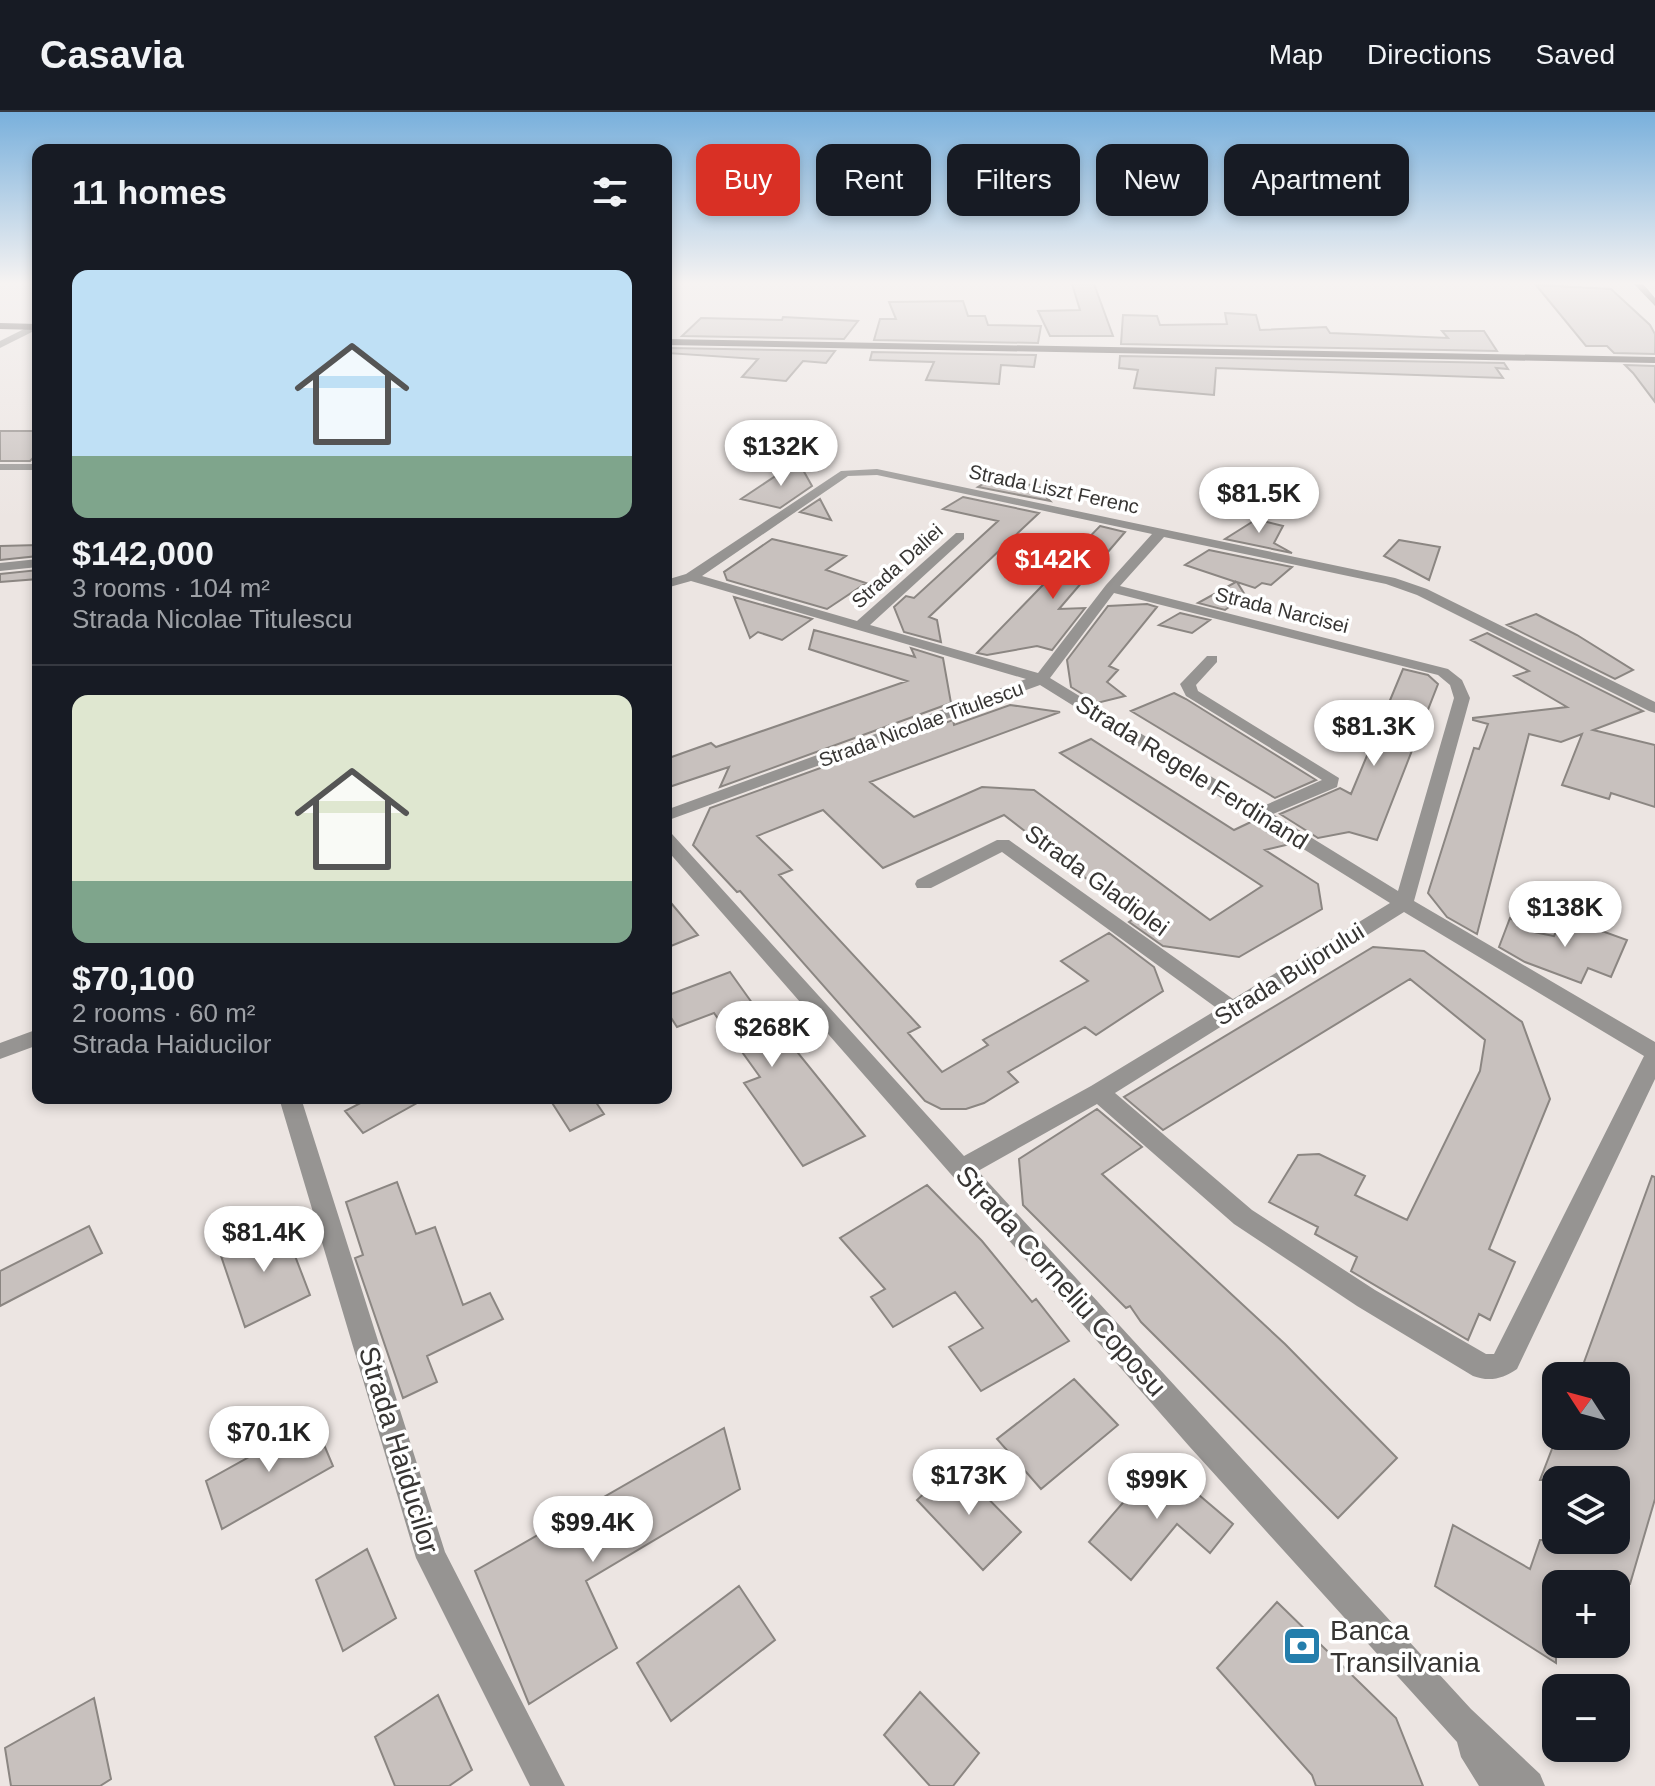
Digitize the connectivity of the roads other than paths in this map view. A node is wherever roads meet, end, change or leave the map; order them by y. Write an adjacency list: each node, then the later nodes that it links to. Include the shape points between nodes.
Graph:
1 (0, 467): 2 (street)
2 (32, 467)
3 (1161, 532): 7 (street, Strada Liszt Ferenc, via 877,472 845,473); 9 (street, Strada Nicolae Titulescu); 13 (street, Strada Liszt Ferenc, via 1411,589)
4 (960, 536): 10 (street, Strada Daliei)
5 (32, 564): 6 (street)
6 (0, 567)
7 (691, 577): 8 (street); 10 (street, Strada Regele Ferdinand)
8 (672, 582)
9 (1111, 588): 12 (street, Strada Nicolae Titulescu); 18 (street, Strada Narcisei, via 1443,672 1457,683 1462,698)
10 (860, 626): 12 (street, Strada Regele Ferdinand)
11 (1212, 659): 15 (street, via 1188,684 1191,693 1331,778 1331,783)
12 (1041, 679): 14 (street, Strada Nicolae Titulescu); 15 (street, Strada Regele Ferdinand)
13 (1655, 708)
14 (672, 814)
15 (1259, 814): 18 (street, Strada Regele Ferdinand)
16 (672, 845): 25 (street, Strada Corneliu Coposu)
17 (924, 884): 19 (street, Strada Gladiolei, via 1003,844)
18 (1404, 903): 19 (street, Strada Bujorului); 22 (street, Strada Regele Ferdinand)
19 (1233, 1009): 23 (street, Strada Bujorului)
20 (32, 1039): 21 (street)
21 (0, 1051)
22 (1655, 1054): 23 (street, Strada Regele Ferdinand, via 1507,1360 1499,1366 1483,1367 1243,1217)
23 (1099, 1092): 25 (street, Strada Bujorului)
24 (292, 1104): 27 (street, Strada Haiducilor, via 431,1558)
25 (962, 1169): 26 (street, Strada Corneliu Coposu)
26 (1459, 1721): 28 (street, Strada Corneliu Coposu); 29 (street, Strada Corneliu Coposu)
27 (548, 1786)
28 (1499, 1786)
29 (1528, 1786)

